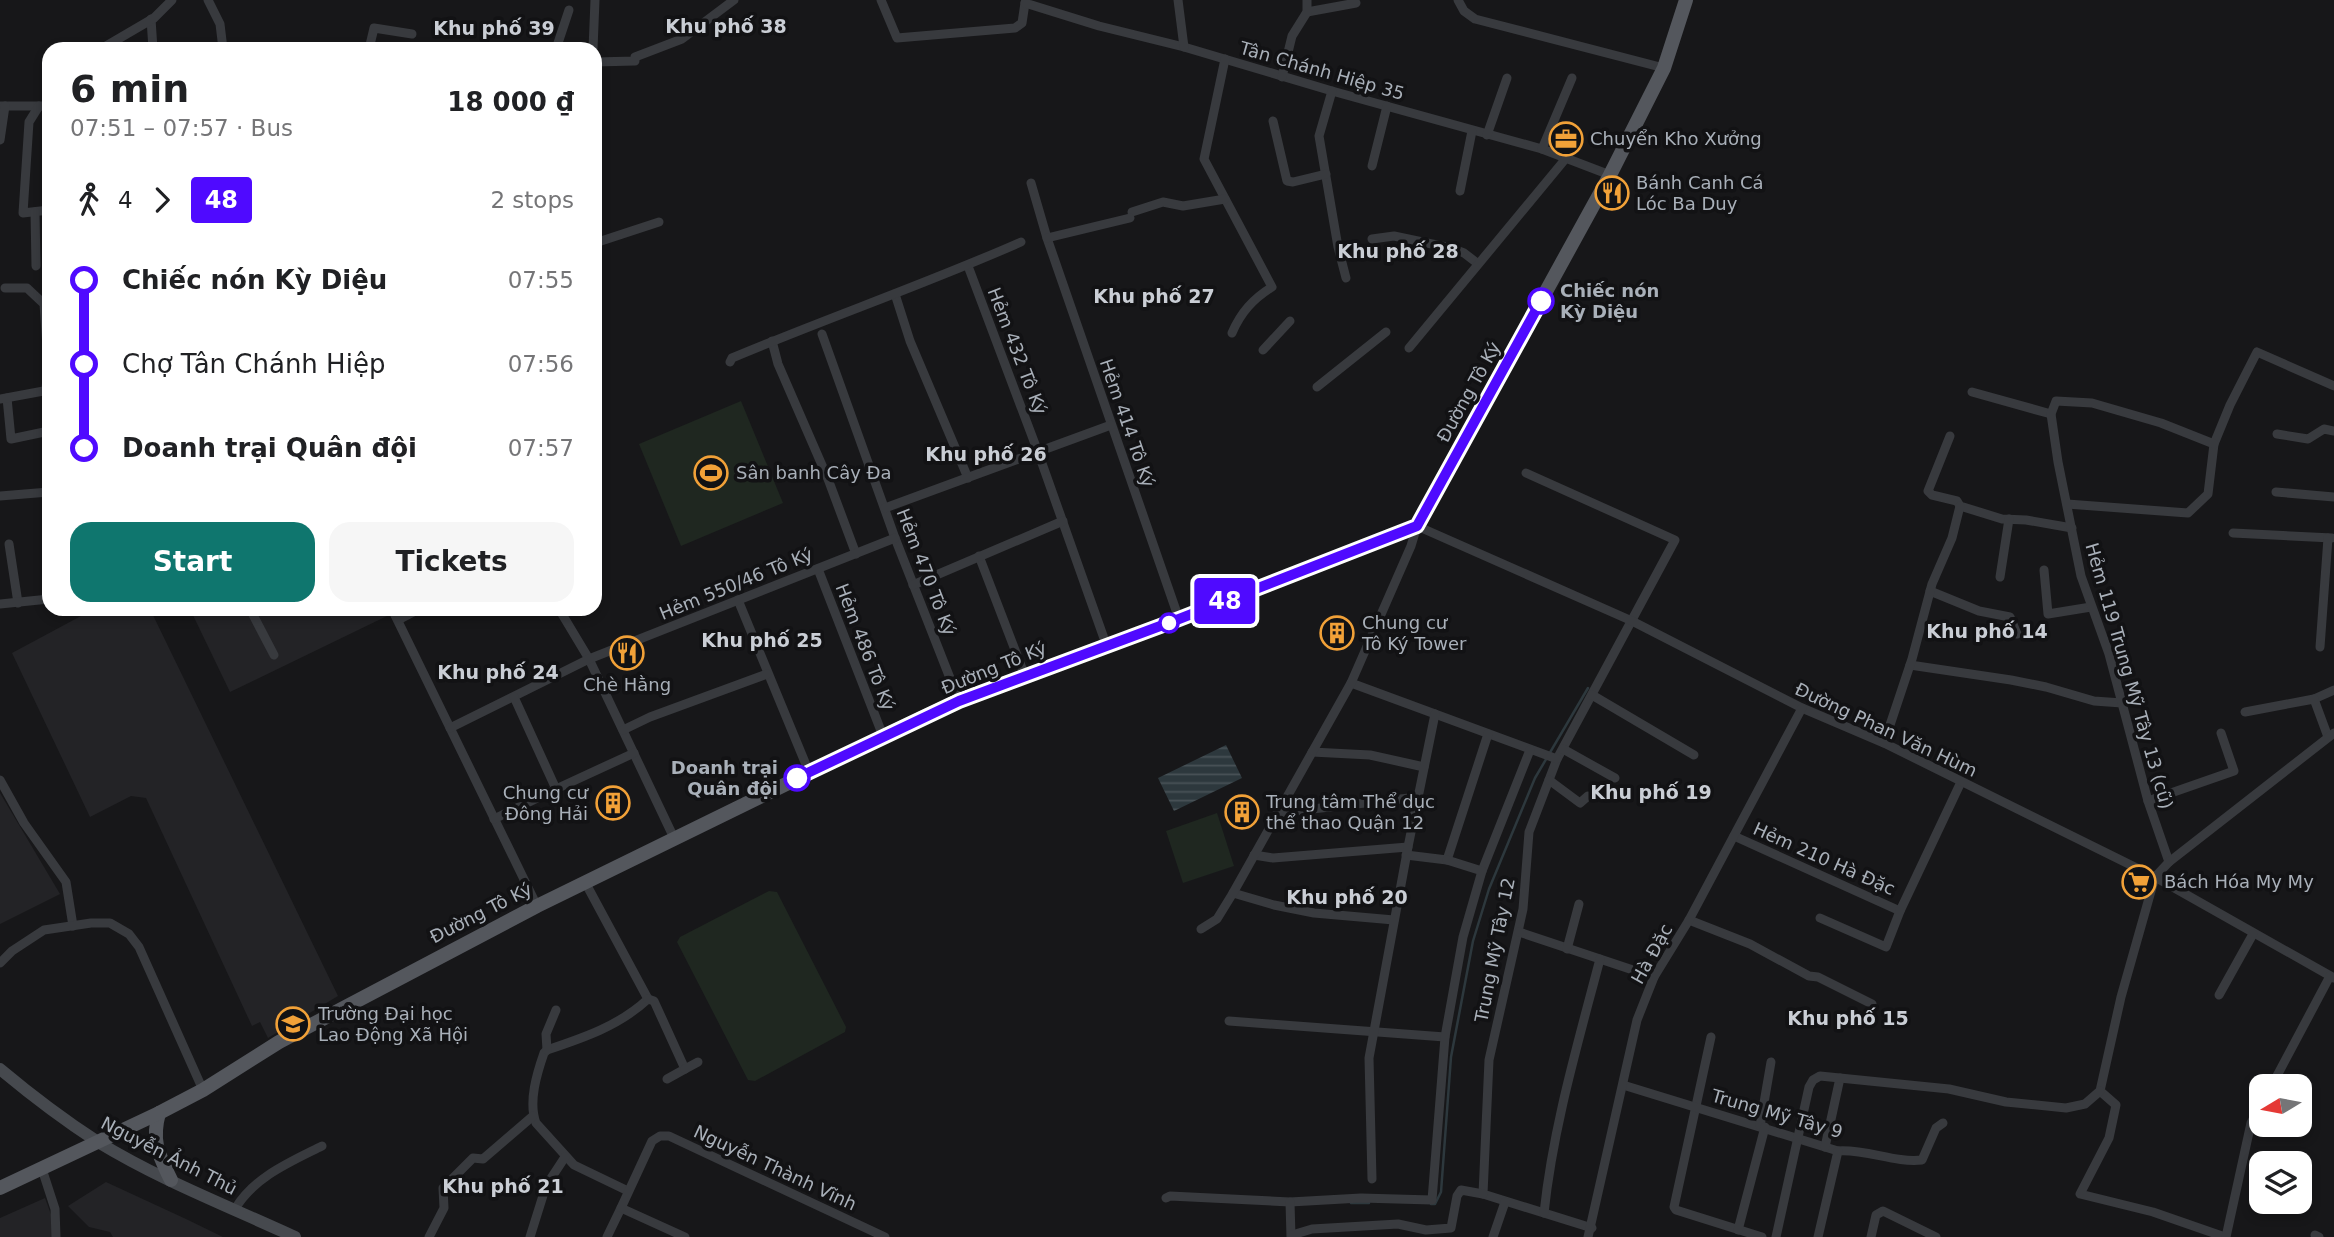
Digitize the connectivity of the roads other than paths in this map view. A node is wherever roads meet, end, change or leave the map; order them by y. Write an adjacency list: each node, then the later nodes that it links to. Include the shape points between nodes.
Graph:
1 (172, 0): 14 (street)
2 (208, 0): 18 (street, via 220,24)
3 (596, 0): 21 (street)
4 (734, 0): 24 (street, via 682,39 635,57 635,61)
5 (881, 0): 10 (street, via 897,38 1015,28 1022,23)
6 (1178, 0): 22 (street)
7 (1307, 0): 13 (street)
8 (1458, 0): 25 (street, via 1475,19)
9 (1685, 0): 25 (main road, Đường Tô Ký)
10 (1026, 1): 22 (street, Tân Chánh Hiệp 35, via 1099,26)
11 (1356, 3): 13 (street)
12 (569, 10): 20 (street)
13 (1307, 12): 26 (street, via 1292,36)
14 (151, 19): 16 (street); 17 (street)
15 (412, 34): 19 (street, via 374,28)
16 (113, 42)
17 (153, 42)
18 (222, 42)
19 (371, 42)
20 (558, 42)
21 (593, 42)
22 (1184, 47): 23 (street, Tân Chánh Hiệp 35)
23 (1225, 59): 26 (street, Tân Chánh Hiệp 35); 45 (street, via 1203,155)
24 (602, 62)
25 (1664, 68): 42 (main road, Đường Tô Ký)
26 (1282, 76): 29 (street, Tân Chánh Hiệp 35)
27 (1507, 78): 36 (street)
28 (1572, 78): 38 (street)
29 (1332, 91): 32 (street, Tân Chánh Hiệp 35); 41 (street, via 1320,135)
30 (2, 106): 31 (street); 37 (street)
31 (42, 106)
32 (1387, 106): 35 (street, Tân Chánh Hiệp 35); 40 (street)
33 (42, 108): 47 (street, via 29,122 23,213)
34 (1273, 121): 41 (street, via 1287,181)
35 (1472, 131): 36 (street, Tân Chánh Hiệp 35); 44 (street)
36 (1487, 135): 38 (street, Tân Chánh Hiệp 35)
37 (0, 140)
38 (1542, 149): 39 (street, Tân Chánh Hiệp 35)
39 (1567, 157): 42 (street, Tân Chánh Hiệp 35); 53 (street)
40 (1372, 166)
41 (1326, 174): 56 (street)
42 (1610, 175): 92 (main road, Đường Tô Ký)
43 (1031, 183): 49 (street, Hẻm 414 Tô Ký)
44 (1460, 191)
45 (1225, 199): 49 (street, via 1183,206 1163,202); 62 (street, via 1272,287 1250,303)
46 (42, 211): 47 (street)
47 (35, 212): 54 (street)
48 (659, 222): 51 (street)
49 (1047, 238): 74 (street, Hẻm 414 Tô Ký)
50 (1371, 239): 53 (street, via 1394,236 1451,248)
51 (602, 241)
52 (1021, 242): 55 (street)
53 (1477, 263): 65 (street)
54 (36, 266)
55 (968, 266): 58 (street); 80 (street, Hẻm 432 Tô Ký)
56 (1346, 278)
57 (5, 288): 59 (street, via 27,288)
58 (895, 294): 64 (street); 82 (street)
59 (42, 302)
60 (1290, 321): 66 (street)
61 (1386, 332): 69 (street)
62 (1232, 333)
63 (822, 334): 89 (street, Hẻm 470 Tô Ký)
64 (772, 341): 67 (street); 98 (street)
65 (1409, 348)
66 (1263, 350)
67 (730, 362)
68 (2334, 386): 79 (street, via 2258,352)
69 (1317, 387)
70 (42, 391): 72 (street)
71 (1972, 392): 73 (street)
72 (3, 398): 76 (street, via 12,439)
73 (2051, 414): 79 (street, via 2056,401 2092,403); 87 (street, Hẻm 119 Trung Mỹ Tây 13 (cũ))
74 (1111, 425): 80 (street); 114 (street, Hẻm 414 Tô Ký)
75 (2334, 430): 77 (street, via 2324,429 2308,439)
76 (42, 433)
77 (2277, 434)
78 (1950, 436): 88 (street, via 1928,491)
79 (2214, 443): 87 (street, via 2208,494 2188,513)
80 (1038, 452): 82 (street); 91 (street, Hẻm 432 Tô Ký)
81 (1526, 473): 116 (street, Trung Mỹ Tây 12, via 1675,540)
82 (968, 478): 89 (street)
83 (2276, 492): 86 (street)
84 (42, 493): 85 (street)
85 (0, 496)
86 (2334, 497)
87 (2067, 504): 93 (street, Hẻm 119 Trung Mỹ Tây 13 (cũ))
88 (1960, 506): 90 (street); 104 (street)
89 (885, 508): 95 (street, Hẻm 470 Tô Ký)
90 (2009, 519): 93 (street); 102 (street)
91 (1063, 521): 99 (street); 118 (street, Hẻm 432 Tô Ký)
92 (1417, 526): 114 (main road, Đường Tô Ký); 116 (street, Đường Phan Văn Hùm); 125 (street)
93 (2072, 528): 109 (street, Hẻm 119 Trung Mỹ Tây 13 (cũ))
94 (2233, 533): 96 (street)
95 (895, 538): 98 (street, Hẻm 550/46 Tô Ký); 103 (street, Hẻm 470 Tô Ký)
96 (2331, 538): 119 (street)
97 (9, 544): 107 (street)
98 (856, 554): 100 (street, Hẻm 550/46 Tô Ký)
99 (979, 556): 103 (street); 124 (street)
100 (818, 569): 106 (street, Hẻm 550/46 Tô Ký); 140 (street, Hẻm 486 Tô Ký)
101 (2044, 570): 109 (street, via 2048,614)
102 (2000, 577)
103 (913, 585): 130 (street, Hẻm 470 Tô Ký)
104 (1930, 591): 117 (street, via 1979,611 2010,617); 122 (street)
105 (42, 600): 107 (street)
106 (738, 600): 121 (street, Hẻm 550/46 Tô Ký); 123 (street)
107 (18, 603): 108 (street)
108 (0, 604)
109 (2091, 607): 131 (street, Hẻm 119 Trung Mỹ Tây 13 (cũ))
110 (254, 616): 120 (street)
111 (396, 616): 115 (street)
112 (406, 616): 115 (street)
113 (563, 616): 121 (street)
114 (1179, 619): 118 (main road, Đường Tô Ký)
115 (398, 620): 135 (street)
116 (1632, 621): 127 (street, Trung Mỹ Tây 12); 132 (street, Đường Phan Văn Hùm)
117 (2017, 634)
118 (1106, 644): 124 (main road, Đường Tô Ký)
119 (2320, 647)
120 (274, 655)
121 (589, 659): 128 (street, Hẻm 550/46 Tô Ký); 136 (street)
122 (1910, 665): 131 (street); 141 (street)
123 (767, 674): 136 (street); 149 (street)
124 (1025, 676): 130 (main road, Đường Tô Ký)
125 (1351, 683): 134 (street); 144 (street)
126 (2334, 690): 129 (street)
127 (1592, 695): 142 (street, Trung Mỹ Tây 12); 146 (street)
128 (514, 697): 135 (street, Hẻm 550/46 Tô Ký); 154 (street)
129 (2314, 699): 133 (street); 139 (street)
130 (959, 701): 140 (main road, Đường Tô Ký)
131 (2122, 703): 157 (street, Hẻm 119 Trung Mỹ Tây 13 (cũ))
132 (1802, 708): 141 (street, Đường Phan Văn Hùm); 160 (street, Hà Đặc)
133 (2245, 712)
134 (1435, 715): 138 (street); 148 (street)
135 (450, 728): 159 (street)
136 (623, 730): 145 (street)
137 (2221, 733): 157 (street, via 2234,771)
138 (1488, 734): 143 (street); 164 (street)
139 (2331, 735): 165 (street)
140 (883, 736): 149 (main road, Đường Tô Ký)
141 (1884, 743): 153 (street, Đường Phan Văn Hùm)
142 (1563, 748): 147 (street, Trung Mỹ Tây 12); 150 (street)
143 (1530, 750): 147 (street); 166 (street)
144 (1312, 752): 148 (street, via 1370,755); 158 (street)
145 (634, 753): 154 (street); 161 (street)
146 (1694, 755)
147 (1555, 759): 152 (street, Trung Mỹ Tây 12)
148 (1424, 767): 156 (street)
149 (809, 772): 161 (main road, Đường Tô Ký)
150 (1615, 778)
151 (0, 780): 176 (street, via 66,882)
152 (1549, 780): 155 (street, via 1580,803); 178 (street, Trung Mỹ Tây 12, via 1529,832)
153 (1961, 782): 167 (street, Đường Phan Văn Hùm); 172 (street)
154 (556, 789): 159 (street)
155 (1588, 796)
156 (1418, 797): 158 (street); 162 (street)
157 (2148, 801): 165 (street, Hẻm 119 Trung Mỹ Tây 13 (cũ))
158 (1277, 813): 163 (street)
159 (494, 819): 171 (street)
160 (1734, 836): 172 (street, Hẻm 210 Hà Đặc); 175 (street, Hà Đặc)
161 (674, 838): 168 (main road, Đường Tô Ký)
162 (1407, 851): 163 (street); 164 (street); 174 (street)
163 (1254, 855): 169 (street)
164 (1447, 860): 166 (street)
165 (2169, 862): 167 (street)
166 (1482, 871): 191 (street, via 1463,937)
167 (2155, 877): 179 (street, Đường Phan Văn Hùm); 203 (street)
168 (585, 882): 171 (main road, Đường Tô Ký); 186 (street)
169 (1233, 893): 174 (street, via 1314,913); 177 (street, via 1217,919)
170 (1579, 904): 180 (street)
171 (537, 906): 202 (main road, Đường Tô Ký, via 279,1042)
172 (1900, 911): 173 (street, via 1886,947)
173 (1820, 918)
174 (1394, 920): 190 (street)
175 (1689, 920): 183 (street, Hà Đặc); 187 (street, via 1750,944)
176 (73, 926): 182 (street, via 44,930); 202 (street, via 110,923 129,934)
177 (1201, 929)
178 (1518, 932): 180 (street); 221 (street, Trung Mỹ Tây 12, via 1489,1060)
179 (2253, 934): 184 (street, Đường Phan Văn Hùm); 185 (street)
180 (1567, 948): 181 (street)
181 (1600, 959): 183 (street); 227 (street, via 1567,1081)
182 (0, 963)
183 (1654, 977): 201 (street, Hà Đặc, via 1637,1020)
184 (2332, 977): 198 (street)
185 (2219, 995)
186 (648, 999): 193 (street, via 634,1012 584,1039); 197 (street, via 654,1001)
187 (1872, 1004)
188 (556, 1010): 193 (street, via 546,1034)
189 (1229, 1021): 190 (street)
190 (1373, 1031): 191 (street); 217 (street, via 1369,1058)
191 (1445, 1037): 223 (street, via 1432,1200)
192 (1711, 1037): 204 (street)
193 (547, 1050): 206 (street, via 536,1082)
194 (698, 1062): 197 (street)
195 (1771, 1062): 208 (street)
196 (0, 1069): 211 (main road, Nguyễn Ảnh Thủ)
197 (685, 1069): 199 (street)
198 (2278, 1074)
199 (667, 1079)
200 (1840, 1079): 203 (street, via 1949,1089 2006,1102 2066,1108 2085,1104); 210 (street, via 1820,1076 1813,1080); 213 (street)
201 (1623, 1085): 204 (street, Trung Mỹ Tây 9); 229 (street, Hà Đặc)
202 (203, 1090): 205 (main road, Đường Tô Ký)
203 (2100, 1091): 245 (street, via 2116,1105 2109,1138 2080,1194)
204 (1696, 1107): 208 (street, Trung Mỹ Tây 9); 228 (street, via 1674,1207)
205 (159, 1113): 211 (main road, Đường Tô Ký); 218 (main road, via 154,1135)
206 (533, 1116): 215 (street); 234 (street, via 483,1159 467,1162 443,1188 444,1208)
207 (1943, 1124): 214 (street, Trung Mỹ Tây 9, via 1936,1128 1922,1160)
208 (1762, 1126): 210 (street, Trung Mỹ Tây 9); 228 (street)
209 (2249, 1128): 245 (street)
210 (1798, 1138): 213 (street, Trung Mỹ Tây 9); 241 (street)
211 (99, 1143): 216 (main road, Đường Tô Ký); 218 (main road, Nguyễn Ảnh Thủ)
212 (322, 1146): 226 (street, via 263,1178)
213 (1825, 1147): 214 (street, Trung Mỹ Tây 9)
214 (1838, 1151): 242 (street)
215 (565, 1157): 220 (street); 235 (street, via 546,1186)
216 (42, 1169): 219 (main road, Đường Tô Ký); 232 (street, via 55,1209)
217 (1372, 1179)
218 (171, 1180): 226 (main road, Nguyễn Ảnh Thủ)
219 (0, 1188)
220 (628, 1191): 225 (street); 238 (street, Nguyễn Thành Vĩnh, via 652,1142 669,1136)
221 (1483, 1194): 224 (street); 230 (street, via 1461,1190 1451,1227)
222 (1166, 1198): 223 (street)
223 (1290, 1202): 231 (street)
224 (1505, 1202): 227 (street); 239 (street)
225 (621, 1208): 236 (street); 237 (street)
226 (235, 1209): 233 (main road, Nguyễn Ảnh Thủ)
227 (1544, 1213): 229 (street)
228 (1738, 1230): 240 (street)
229 (1590, 1232)
230 (1425, 1233): 231 (street, via 1398,1224 1312,1229)
231 (1292, 1236)
232 (55, 1237)
233 (295, 1237)
234 (429, 1237)
235 (530, 1237)
236 (607, 1237)
237 (685, 1237)
238 (885, 1237)
239 (1493, 1237)
240 (1762, 1237)
241 (1776, 1237)
242 (1818, 1237)
243 (1871, 1237): 244 (street, via 1876,1214 1883,1211)
244 (1936, 1237)
245 (2225, 1237)

